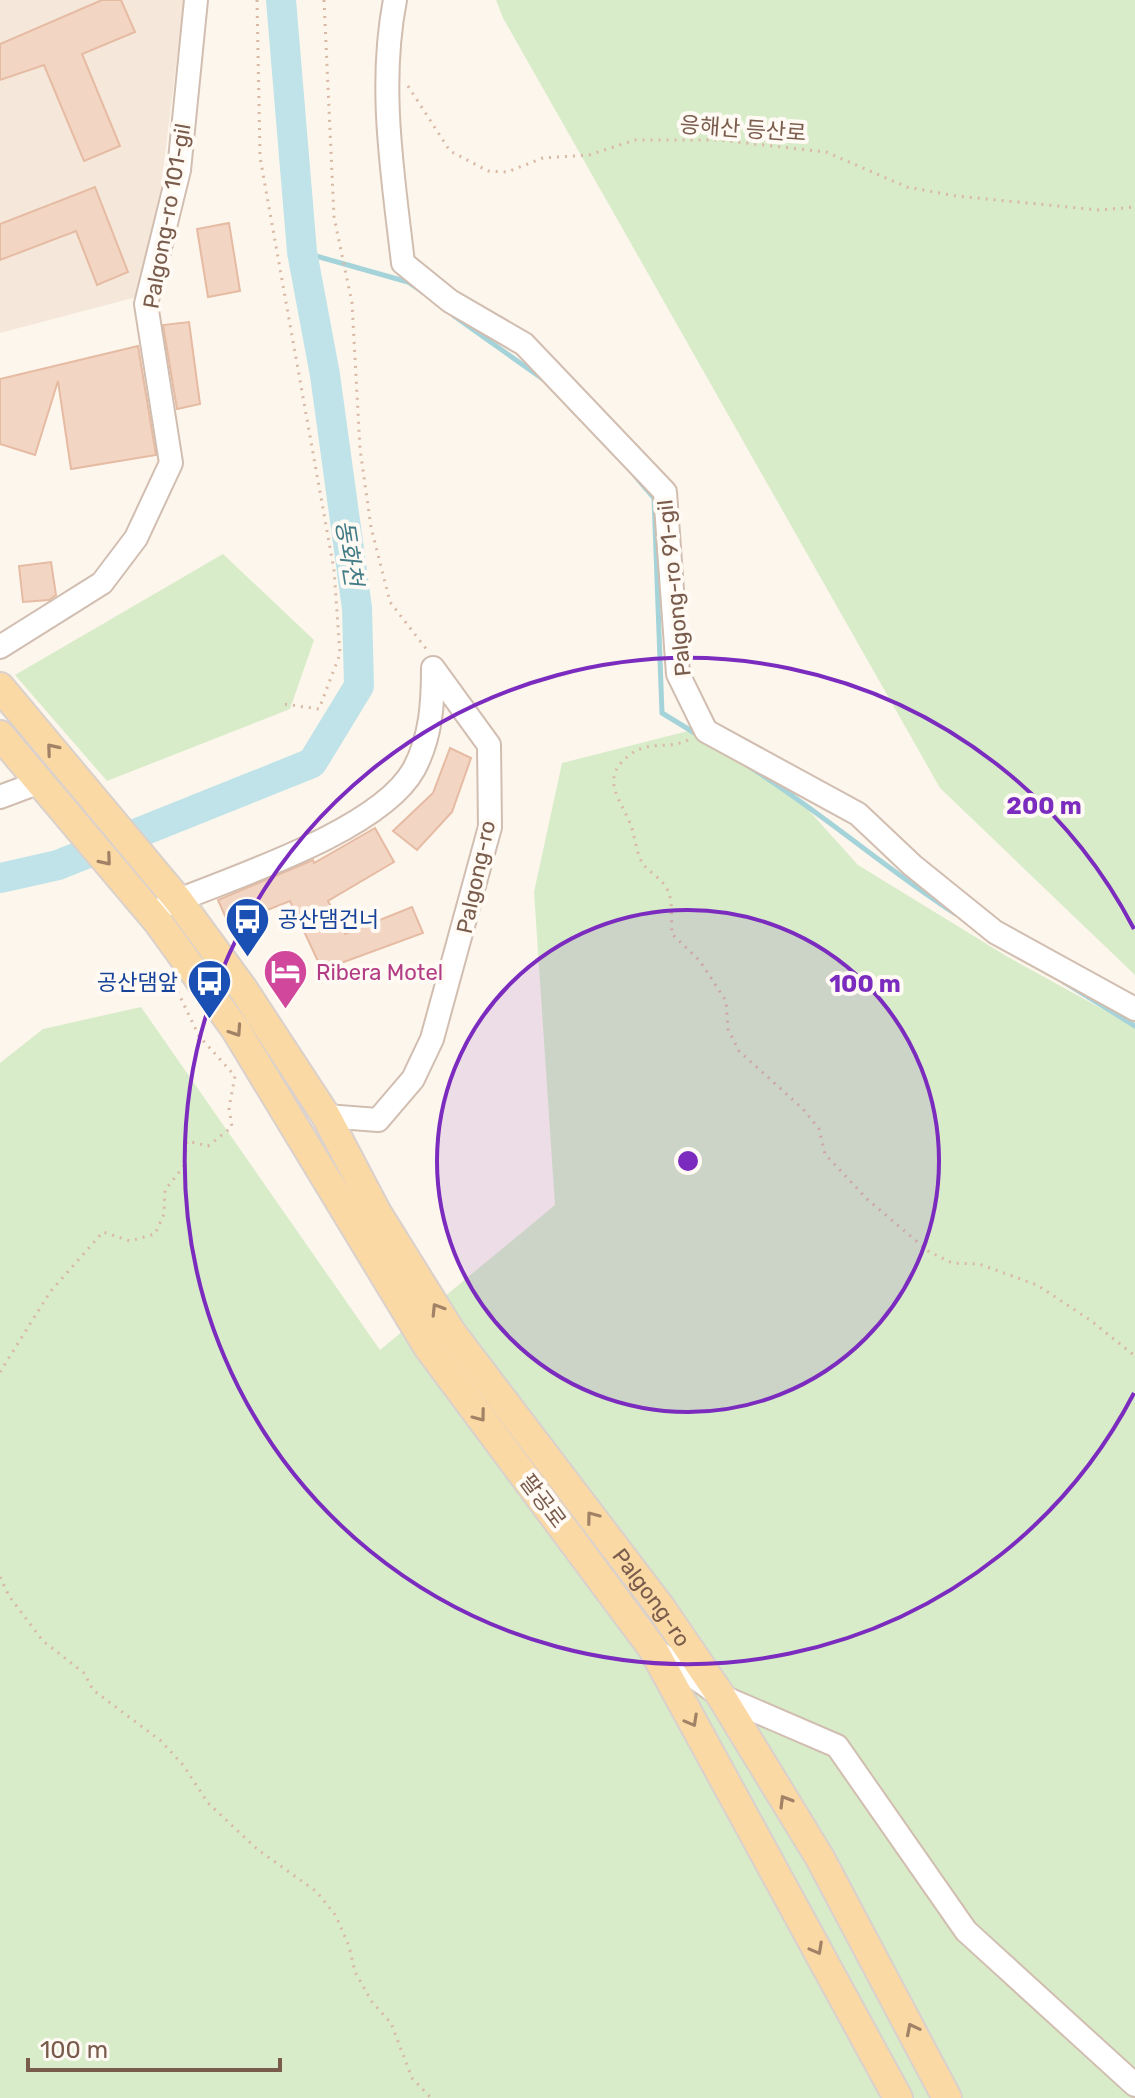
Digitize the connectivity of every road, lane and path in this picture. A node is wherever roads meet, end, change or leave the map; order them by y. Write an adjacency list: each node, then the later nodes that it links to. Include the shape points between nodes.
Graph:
1 (196, 0): 7 (street, Palgong-ro 101-gil, via 179,170 146,304 171,463 136,538 102,583)
2 (257, 0): 10 (path, via 260,157 334,570 340,654 319,709)
3 (324, 0): 8 (path, via 334,217 352,303 360,449 371,527 390,602 424,642)
4 (395, 0): 5 (street, Palgong-ro 91-gil)
5 (388, 74): 6 (path, 응해산 등산로, via 409,86 450,151 488,171 507,172 543,158 589,155 635,140 719,140 826,152 919,191 1099,210); 18 (street, Palgong-ro 91-gil, via 389,143 403,263 450,301 524,344 665,492 678,674 706,731 858,814 995,932)
6 (1135, 207)
7 (2, 647)
8 (433, 668): 15 (street, via 433,717 414,770 384,805 330,837); 19 (street, Palgong-ro, via 489,745 490,827 460,948 432,1039 413,1079 378,1120)
9 (0, 687): 15 (main road, Palgong-ro, one-way to 9)
10 (284, 704)
11 (0, 735): 13 (main road)
12 (686, 741): 20 (path, via 671,747 651,744 631,754 618,767 612,786 642,862 668,891 672,934 700,961 726,1001 728,1029 739,1051 803,1109 841,1174 928,1251 952,1263 979,1264 1037,1285)
13 (40, 782): 14 (street); 16 (main road, 팔공로, one-way to 16)
14 (0, 797)
15 (177, 900): 16 (street); 19 (main road, Palgong-ro)
16 (149, 911): 23 (main road, 팔공로, one-way to 23, via 267,1080 428,1347)
17 (174, 984): 21 (path, via 199,1036 235,1076 229,1108 232,1127 208,1146 187,1141 184,1166 165,1190 164,1214 155,1234 130,1241 103,1232 50,1292)
18 (1135, 1009)
19 (326, 1116): 24 (main road, Palgong-ro, one-way to 19, via 661,1608 451,1332 377,1213)
20 (1135, 1356)
21 (0, 1372)
22 (0, 1577): 26 (path, via 43,1641 84,1673 93,1690 161,1741 208,1803 257,1849 317,1892 336,1916 355,1972 391,2023 412,2078)
23 (653, 1649): 24 (street); 27 (main road, 팔공로, one-way to 27)
24 (721, 1696): 25 (street, via 837,1746 966,1931); 28 (main road, Palgong-ro, one-way to 24, via 820,1858)
25 (1135, 2085)
26 (431, 2098)
27 (898, 2098)
28 (947, 2098)

